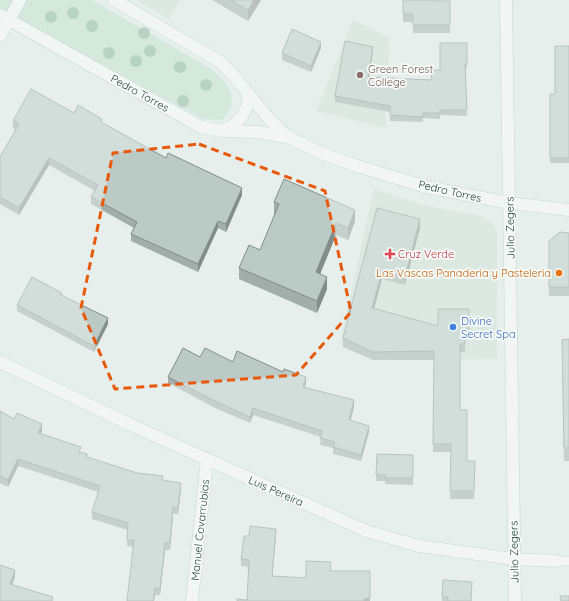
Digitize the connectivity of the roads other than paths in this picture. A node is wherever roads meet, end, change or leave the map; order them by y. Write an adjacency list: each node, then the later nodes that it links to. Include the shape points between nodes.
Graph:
1 (20, 0): 4 (street)
2 (114, 0): 6 (street, Pedro Torres, via 219,61 232,72)
3 (506, 0): 9 (street, Julio Zegers)
4 (4, 18): 5 (street); 7 (street, Pedro Torres, via 201,127)
5 (0, 36)
6 (248, 93): 7 (street, via 243,116 237,123); 8 (street, Pedro Torres, via 266,118)
7 (221, 131): 8 (street, Pedro Torres, via 259,132)
8 (290, 138): 9 (street, Pedro Torres, via 321,153 378,173 426,187)
9 (510, 203): 10 (street, Pedro Torres); 13 (street, Julio Zegers)
10 (569, 210)
11 (0, 362): 12 (street, Luis Pereira)
12 (207, 459): 13 (street, Luis Pereira, via 366,531 419,546); 16 (street, Manuel Covarrubias)
13 (514, 559): 14 (street, Luis Pereira); 17 (street, Julio Zegers)
14 (556, 561): 15 (lane, Luis Pereira)
15 (569, 561)
16 (192, 601)
17 (515, 601)

